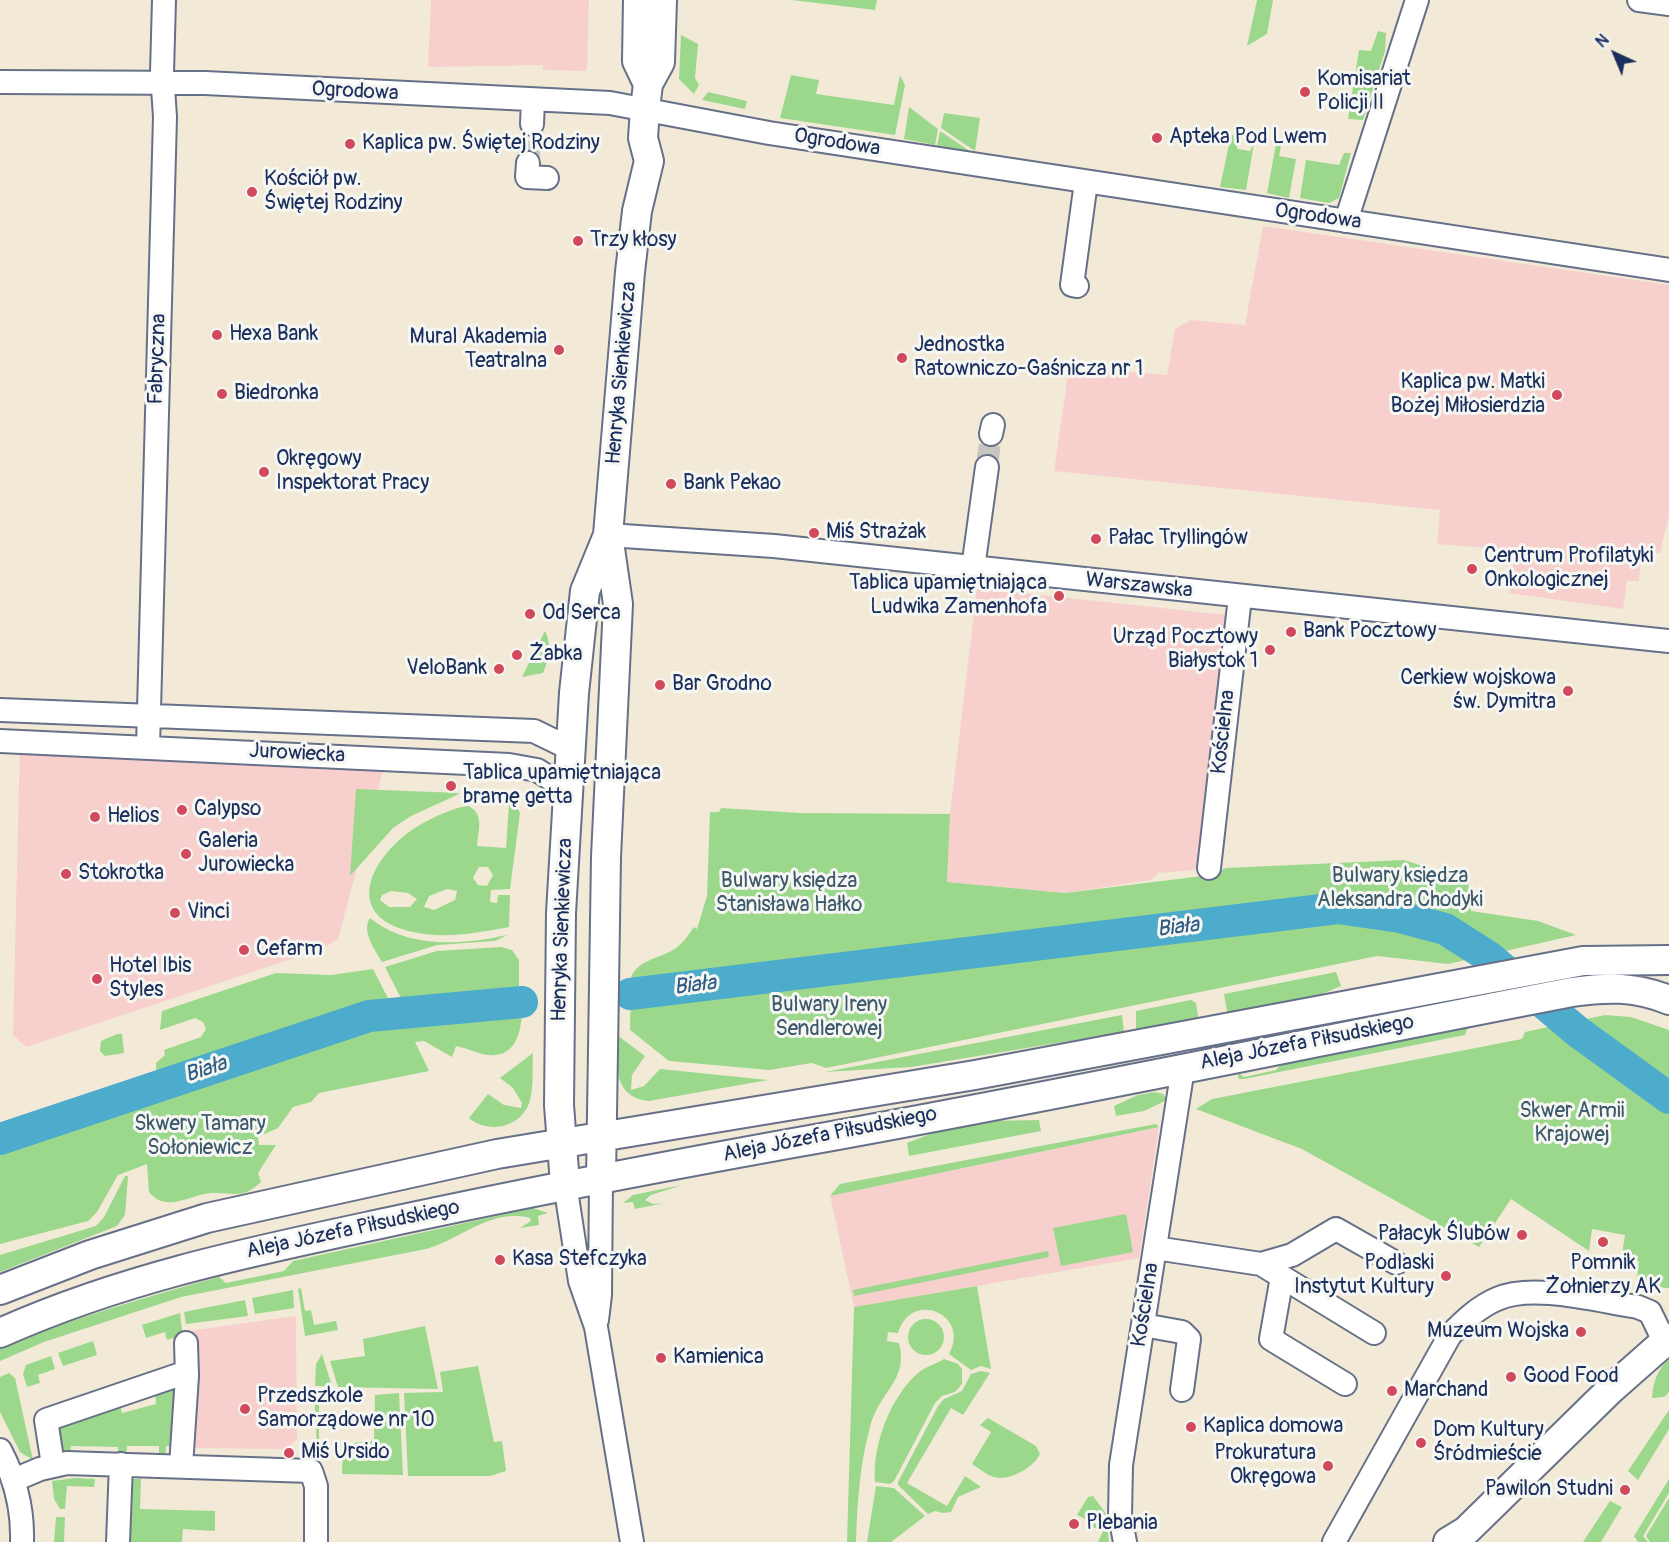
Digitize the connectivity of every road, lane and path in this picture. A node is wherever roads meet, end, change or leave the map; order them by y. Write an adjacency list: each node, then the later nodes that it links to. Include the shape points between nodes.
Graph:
1 (164, 0): 8 (street, Fabryczna)
2 (638, 0): 9 (main road, Henryka Sienkiewicza, via 637,61)
3 (662, 0): 9 (main road, Henryka Sienkiewicza, via 660,62)
4 (1417, 0): 15 (street)
5 (1639, 0): 6 (street)
6 (1669, 4)
7 (0, 81): 8 (street, Ogrodowa)
8 (162, 82): 10 (street, Ogrodowa); 25 (street, Fabryczna, via 165,117)
9 (647, 96): 10 (street, Ogrodowa, via 610,103); 14 (street, Ogrodowa, via 768,133); 19 (main road, Henryka Sienkiewicza, via 642,138 649,161 637,211)
10 (533, 101): 11 (street)
11 (532, 124)
12 (528, 162): 13 (street, via 527,177)
13 (547, 178)
14 (1086, 182): 15 (street, Ogrodowa); 17 (street, via 1072,285)
15 (1346, 221): 16 (street, Ogrodowa)
16 (1669, 270)
17 (1077, 286)
18 (987, 467): 20 (street)
19 (608, 535): 20 (street, Warszawska, via 732,542); 30 (main road, Henryka Sienkiewicza, via 585,591); 34 (main road, Henryka Sienkiewicza, via 618,604)
20 (973, 568): 21 (street, Warszawska)
21 (1240, 597): 22 (street, Warszawska); 35 (street, Kościelna)
22 (1669, 641)
23 (0, 710): 24 (street, Jurowiecka)
24 (34, 711): 25 (street, Jurowiecka); 28 (street, Jurowiecka)
25 (149, 717): 26 (street, Jurowiecka); 29 (street, Fabryczna)
26 (371, 726): 27 (street, Jurowiecka); 31 (street)
27 (477, 731): 30 (street, Jurowiecka, via 534,731); 32 (street)
28 (10, 741): 29 (street, Jurowiecka)
29 (148, 747): 31 (street, Jurowiecka)
30 (571, 749): 33 (main road, Henryka Sienkiewicza); 34 (main road)
31 (372, 758): 32 (street, Jurowiecka)
32 (475, 763): 33 (street, Jurowiecka, via 537,770)
33 (568, 790): 40 (main road, Henryka Sienkiewicza, via 561,913)
34 (608, 796): 39 (main road, Henryka Sienkiewicza)
35 (1209, 868)
36 (1669, 960): 39 (main road, Aleja Józefa Piłsudskiego, via 1592,960 1547,967 975,1075)
37 (1669, 1000): 38 (main road, Aleja Józefa Piłsudskiego, via 1610,987 1572,992)
38 (1184, 1068): 41 (main road, Aleja Józefa Piłsudskiego); 43 (street, Kościelna)
39 (602, 1136): 40 (main road, Aleja Józefa Piłsudskiego); 41 (main road, Henryka Sienkiewicza)
40 (562, 1142): 42 (main road, Henryka Sienkiewicza); 47 (main road, Aleja Józefa Piłsudskiego, via 207,1218 90,1255)
41 (601, 1178): 42 (main road, Aleja Józefa Piłsudskiego); 49 (street, Henryka Sienkiewicza)
42 (565, 1184): 49 (street, Henryka Sienkiewicza, via 580,1281); 50 (main road, Aleja Józefa Piłsudskiego, via 149,1276)
43 (1155, 1248): 45 (street); 48 (street, Kościelna)
44 (1396, 1263): 45 (street, via 1336,1229 1292,1255)
45 (1261, 1264): 46 (street)
46 (1282, 1277): 51 (street); 55 (street, via 1271,1339)
47 (0, 1290)
48 (1143, 1325): 56 (street, via 1182,1332 1189,1339); 67 (street, Kościelna, via 1121,1465 1120,1516)
49 (596, 1328): 66 (street, Henryka Sienkiewicza)
50 (0, 1333)
51 (1374, 1333)
52 (1667, 1340): 62 (main road); 68 (street, via 1650,1312 1638,1307 1533,1292 1498,1298 1472,1313 1450,1335)
53 (186, 1343): 54 (street)
54 (187, 1372): 59 (street, via 46,1419); 60 (street)
55 (1344, 1384)
56 (1182, 1390)
57 (0, 1450): 61 (street)
58 (122, 1464): 59 (street); 60 (street); 64 (street)
59 (54, 1465): 61 (street)
60 (181, 1466): 65 (street, via 311,1472 316,1486)
61 (14, 1480): 63 (street)
62 (1458, 1538)
63 (22, 1542)
64 (118, 1542)
65 (316, 1542)
66 (632, 1542)
67 (1125, 1542)
68 (1334, 1542)

